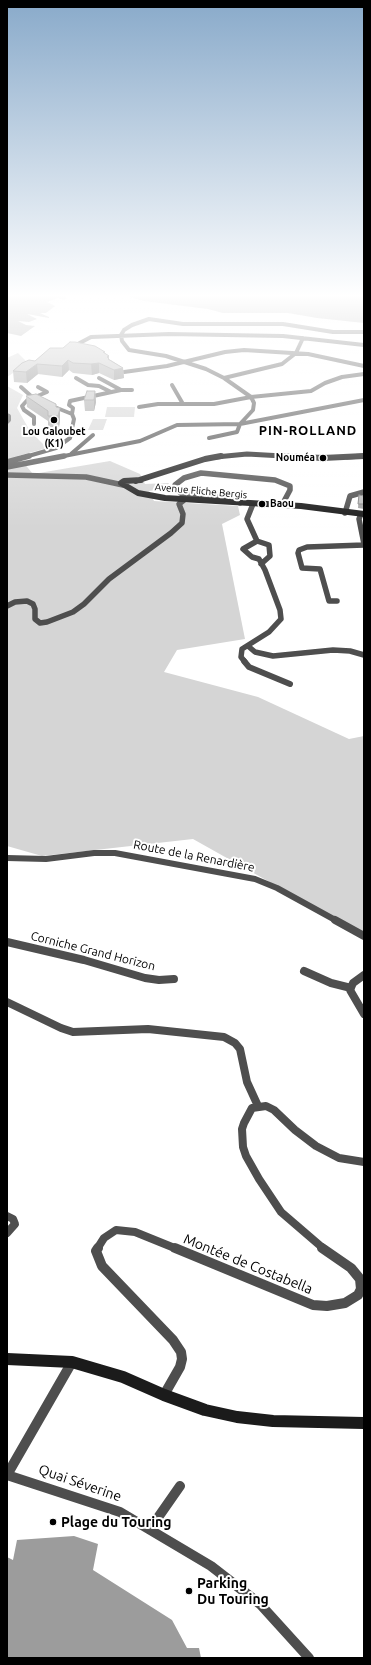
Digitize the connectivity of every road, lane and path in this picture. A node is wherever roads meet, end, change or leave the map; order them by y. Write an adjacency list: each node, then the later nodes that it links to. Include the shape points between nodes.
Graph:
1 (211, 373): 6 (street)
2 (246, 373): 6 (street)
3 (364, 374): 14 (street, via 342,377 311,391)
4 (76, 378): 12 (street, via 88,385 100,386)
5 (99, 378): 10 (street)
6 (224, 378): 14 (street)
7 (172, 385): 16 (street)
8 (21, 387): 13 (street)
9 (38, 387): 13 (street, via 46,392)
10 (121, 390): 11 (street); 12 (street)
11 (132, 390)
12 (111, 392): 18 (street, via 70,401)
13 (33, 397): 18 (street); 21 (street, via 22,406 34,417)
14 (251, 397): 16 (street, via 214,404); 22 (street, via 254,403 253,410)
15 (364, 400): 22 (street)
16 (183, 404): 17 (street)
17 (139, 407)
18 (72, 414): 27 (street, via 74,419 67,441 56,448)
19 (7, 415): 20 (street, via 10,416)
20 (7, 422)
21 (34, 424)
22 (240, 424): 24 (street, via 236,432); 25 (street, via 176,425 140,441)
23 (93, 435): 25 (street)
24 (209, 438)
25 (69, 455): 28 (street)
26 (364, 456): 30 (street, via 317,458 225,455)
27 (7, 462)
28 (7, 467)
29 (7, 475): 30 (street, Avenue Fliche Bergis, via 86,477)
30 (128, 484): 32 (street, Avenue Fliche Bergis, via 138,493)
31 (364, 492): 36 (street, via 350,496)
32 (184, 500): 33 (street, Avenue Fliche Bergis); 42 (street, via 179,504 183,514 182,523 109,579 73,612 40,623 35,619 33,604 27,601)
33 (240, 503): 34 (street, Avenue Fliche Bergis); 35 (street, via 235,498 183,495 175,485 184,478 200,473 274,480 290,486)
34 (253, 504): 35 (street, Avenue Fliche Bergis); 38 (street, via 247,519)
35 (282, 505): 36 (street, Avenue Fliche Bergis)
36 (345, 513): 37 (street, Avenue Fliche Bergis)
37 (362, 514): 39 (street, via 359,519)
38 (257, 541): 40 (street, via 269,545 270,556); 40 (street, via 243,548 252,557 259,559)
39 (364, 545): 41 (street, via 307,547 299,550 302,568 320,569 329,601)
40 (261, 564): 43 (street, via 280,610 281,620 270,632)
41 (337, 601)
42 (7, 606)
43 (248, 646): 44 (street, via 254,652 273,656 333,650); 45 (street, via 242,650 240,657 249,667)
44 (364, 655)
45 (290, 684)
46 (7, 858): 47 (street, Route de la Renardière, via 46,859 115,853 255,879 278,888)
47 (364, 936)
48 (7, 942): 51 (street, Corniche Grand Horizon, via 84,960 145,978)
49 (304, 971): 52 (street)
50 (364, 975): 52 (street)
51 (174, 979)
52 (350, 988): 54 (street)
53 (7, 1002): 55 (street, via 73,1032 148,1030 224,1037 235,1043 242,1053 247,1082)
54 (364, 1014)
55 (258, 1106): 56 (street, via 274,1110 295,1130 322,1149 346,1160); 61 (street, Montée de Costabella, via 252,1108 244,1123 242,1137 246,1156 258,1179 281,1212 320,1247 357,1274 362,1283 361,1289 345,1303 312,1305 135,1232 121,1230 109,1234 96,1251 99,1261 173,1340 180,1352 180,1367)
56 (364, 1162)
57 (7, 1216): 58 (street, via 13,1219 15,1224)
58 (7, 1233)
59 (7, 1359): 60 (street)
60 (72, 1362): 61 (street, via 123,1377); 63 (street)
61 (164, 1395): 62 (street, via 205,1410 237,1417 273,1421)
62 (364, 1423)
63 (7, 1475): 65 (street, Quai Séverine, via 120,1512)
64 (180, 1486): 65 (street)
65 (150, 1529): 66 (street, Quai Séverine, via 211,1566 260,1604)
66 (309, 1658)

